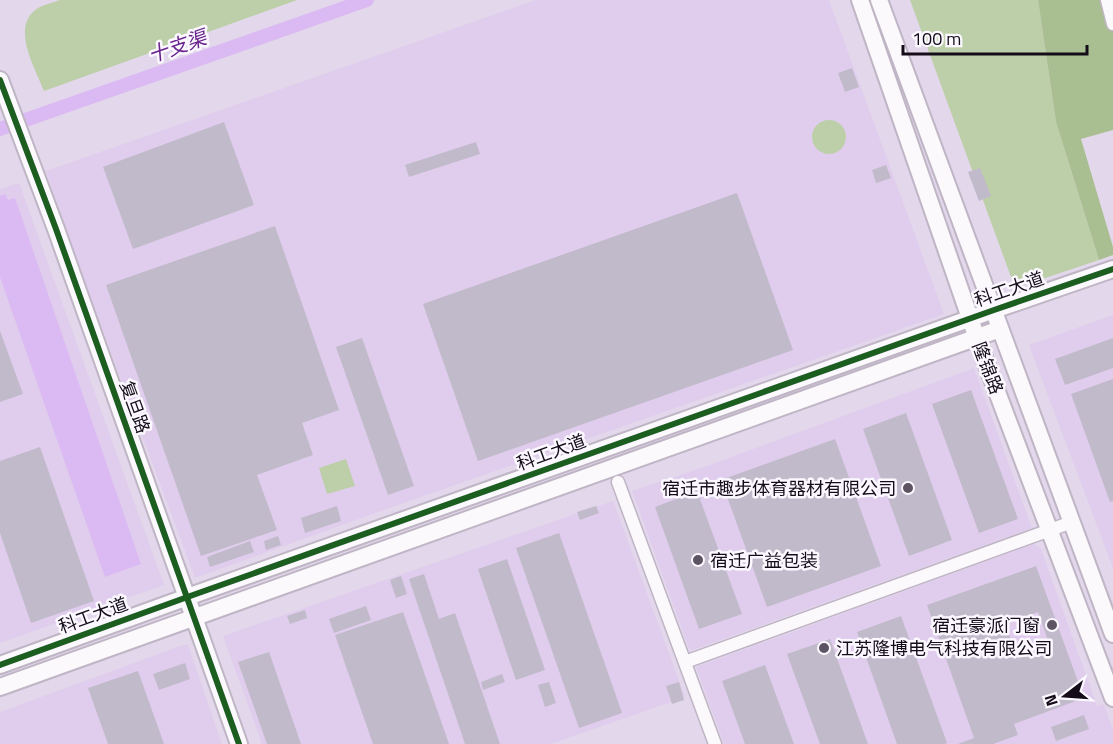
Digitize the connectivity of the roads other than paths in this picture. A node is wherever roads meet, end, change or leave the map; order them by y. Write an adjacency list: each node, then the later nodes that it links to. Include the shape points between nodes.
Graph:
1 (860, 0): 8 (street, 隆锦路)
2 (879, 0): 7 (street, 隆锦路)
3 (1107, 0): 4 (street)
4 (1113, 24)
5 (0, 80): 14 (street, 复旦路)
6 (1113, 269): 7 (street, 科工大道)
7 (994, 310): 8 (street, 科工大道); 9 (street, 隆锦路)
8 (970, 319): 10 (street, 隆锦路); 14 (street, 科工大道)
9 (1000, 329): 10 (street, 科工大道); 12 (street, 隆锦路)
10 (977, 337): 13 (street, 隆锦路); 15 (street, 科工大道)
11 (618, 482): 17 (street)
12 (1072, 522): 13 (street); 16 (street, 隆锦路)
13 (1050, 530): 17 (street); 20 (street, 隆锦路)
14 (187, 597): 15 (street, 复旦路); 18 (street, 科工大道)
15 (194, 618): 19 (street, 科工大道); 21 (street, 复旦路)
16 (1113, 634)
17 (685, 662): 22 (street)
18 (0, 665)
19 (0, 687)
20 (1113, 698)
21 (239, 744)
22 (715, 744)

